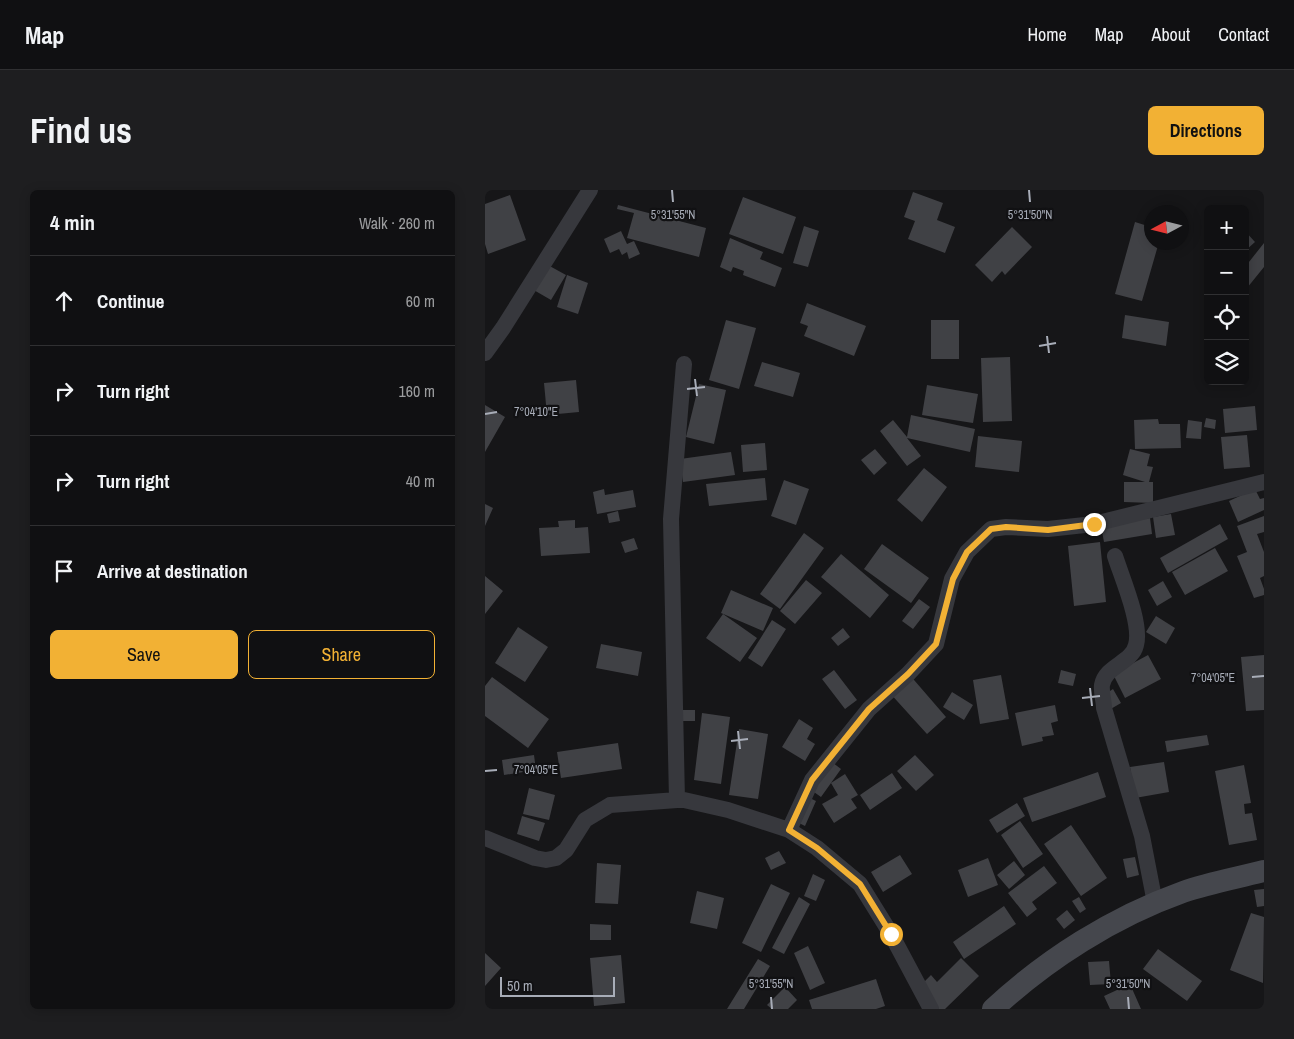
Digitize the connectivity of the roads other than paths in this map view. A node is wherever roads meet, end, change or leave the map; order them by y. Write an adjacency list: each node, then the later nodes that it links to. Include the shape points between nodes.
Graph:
1 (590, 190): 2 (street)
2 (485, 353)
3 (684, 364): 6 (street, via 671,519)
4 (1264, 482): 7 (street, via 1094,524 1048,530 991,529 967,552 953,579 936,644 869,709 812,780)
5 (1115, 556): 10 (street, via 1137,624 1138,638 1133,653 1104,677 1102,686 1105,708 1142,836)
6 (677, 800): 7 (street, via 728,810); 8 (street, via 610,805 585,820 566,850 547,860)
7 (789, 830): 11 (street, via 817,848 860,884)
8 (485, 838)
9 (1264, 871): 10 (street)
10 (1155, 903): 12 (street, via 1070,948 1014,989)
11 (931, 1009)
12 (993, 1009)

